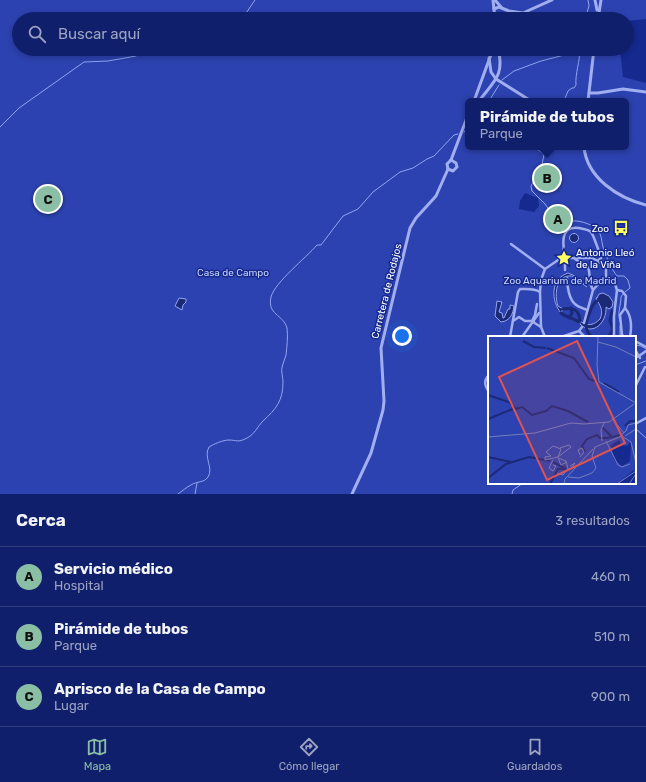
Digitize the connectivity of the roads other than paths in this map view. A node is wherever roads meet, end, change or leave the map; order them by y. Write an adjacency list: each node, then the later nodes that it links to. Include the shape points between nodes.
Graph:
1 (494, 0): 5 (street); 6 (street)
2 (552, 0): 9 (street)
3 (595, 0): 10 (street)
4 (601, 0): 11 (street)
5 (502, 8): 6 (street); 8 (street)
6 (494, 9): 7 (street)
7 (494, 12)
8 (516, 12)
9 (525, 12)
10 (597, 12)
11 (599, 12)
12 (499, 56): 15 (street, via 501,68)
13 (593, 56): 17 (street)
14 (489, 58): 15 (street); 18 (street)
15 (496, 79): 19 (street); 20 (street)
16 (646, 92): 17 (street, via 623,89 598,94)
17 (589, 93): 21 (street)
18 (475, 98)
19 (481, 98)
20 (526, 98)
21 (588, 98)
22 (465, 124): 24 (street)
23 (585, 150): 26 (street, via 589,166 601,182 617,193)
24 (451, 160): 25 (street, via 447,162); 25 (street, via 456,163 457,168 453,171)
25 (448, 169): 71 (street, Carretera de Rodajos, via 436,196 410,228 381,348 383,410 371,453)
26 (646, 205)
27 (511, 244): 31 (street)
28 (565, 258): 29 (street); 30 (street, via 563,239 568,230 576,228 586,229 593,235 601,258); 31 (street); 32 (street)
29 (575, 258): 30 (street, via 592,258); 37 (street, via 588,267)
30 (598, 261): 34 (street, via 608,267)
31 (545, 269): 35 (street)
32 (565, 270)
33 (567, 278): 42 (street, via 572,302)
34 (606, 278): 37 (street); 38 (street, via 614,281)
35 (540, 285): 36 (street); 39 (street)
36 (534, 289): 39 (street); 44 (street, via 520,289)
37 (593, 290): 42 (street)
38 (617, 290): 41 (street, via 626,296); 55 (street)
39 (540, 292): 43 (street)
40 (537, 304): 45 (street)
41 (624, 308): 56 (street, via 620,315); 57 (street, via 630,314)
42 (587, 310): 46 (street)
43 (540, 312): 45 (street); 47 (street)
44 (512, 321): 45 (street, via 519,317); 50 (street)
45 (533, 321): 47 (street); 51 (street)
46 (584, 323)
47 (541, 327): 52 (street)
48 (582, 327): 49 (street)
49 (579, 331): 53 (street); 54 (street)
50 (510, 336)
51 (523, 336)
52 (545, 336)
53 (566, 336)
54 (583, 336)
55 (614, 336)
56 (623, 336)
57 (630, 336)
58 (636, 342): 59 (street)
59 (646, 347)
60 (636, 350): 62 (street)
61 (646, 351): 62 (street)
62 (639, 357): 63 (street)
63 (636, 358)
64 (643, 364): 65 (street)
65 (645, 368): 67 (street)
66 (488, 376): 68 (street, via 485,382)
67 (636, 385)
68 (488, 390)
69 (646, 418): 70 (street)
70 (636, 423)
71 (352, 494)

